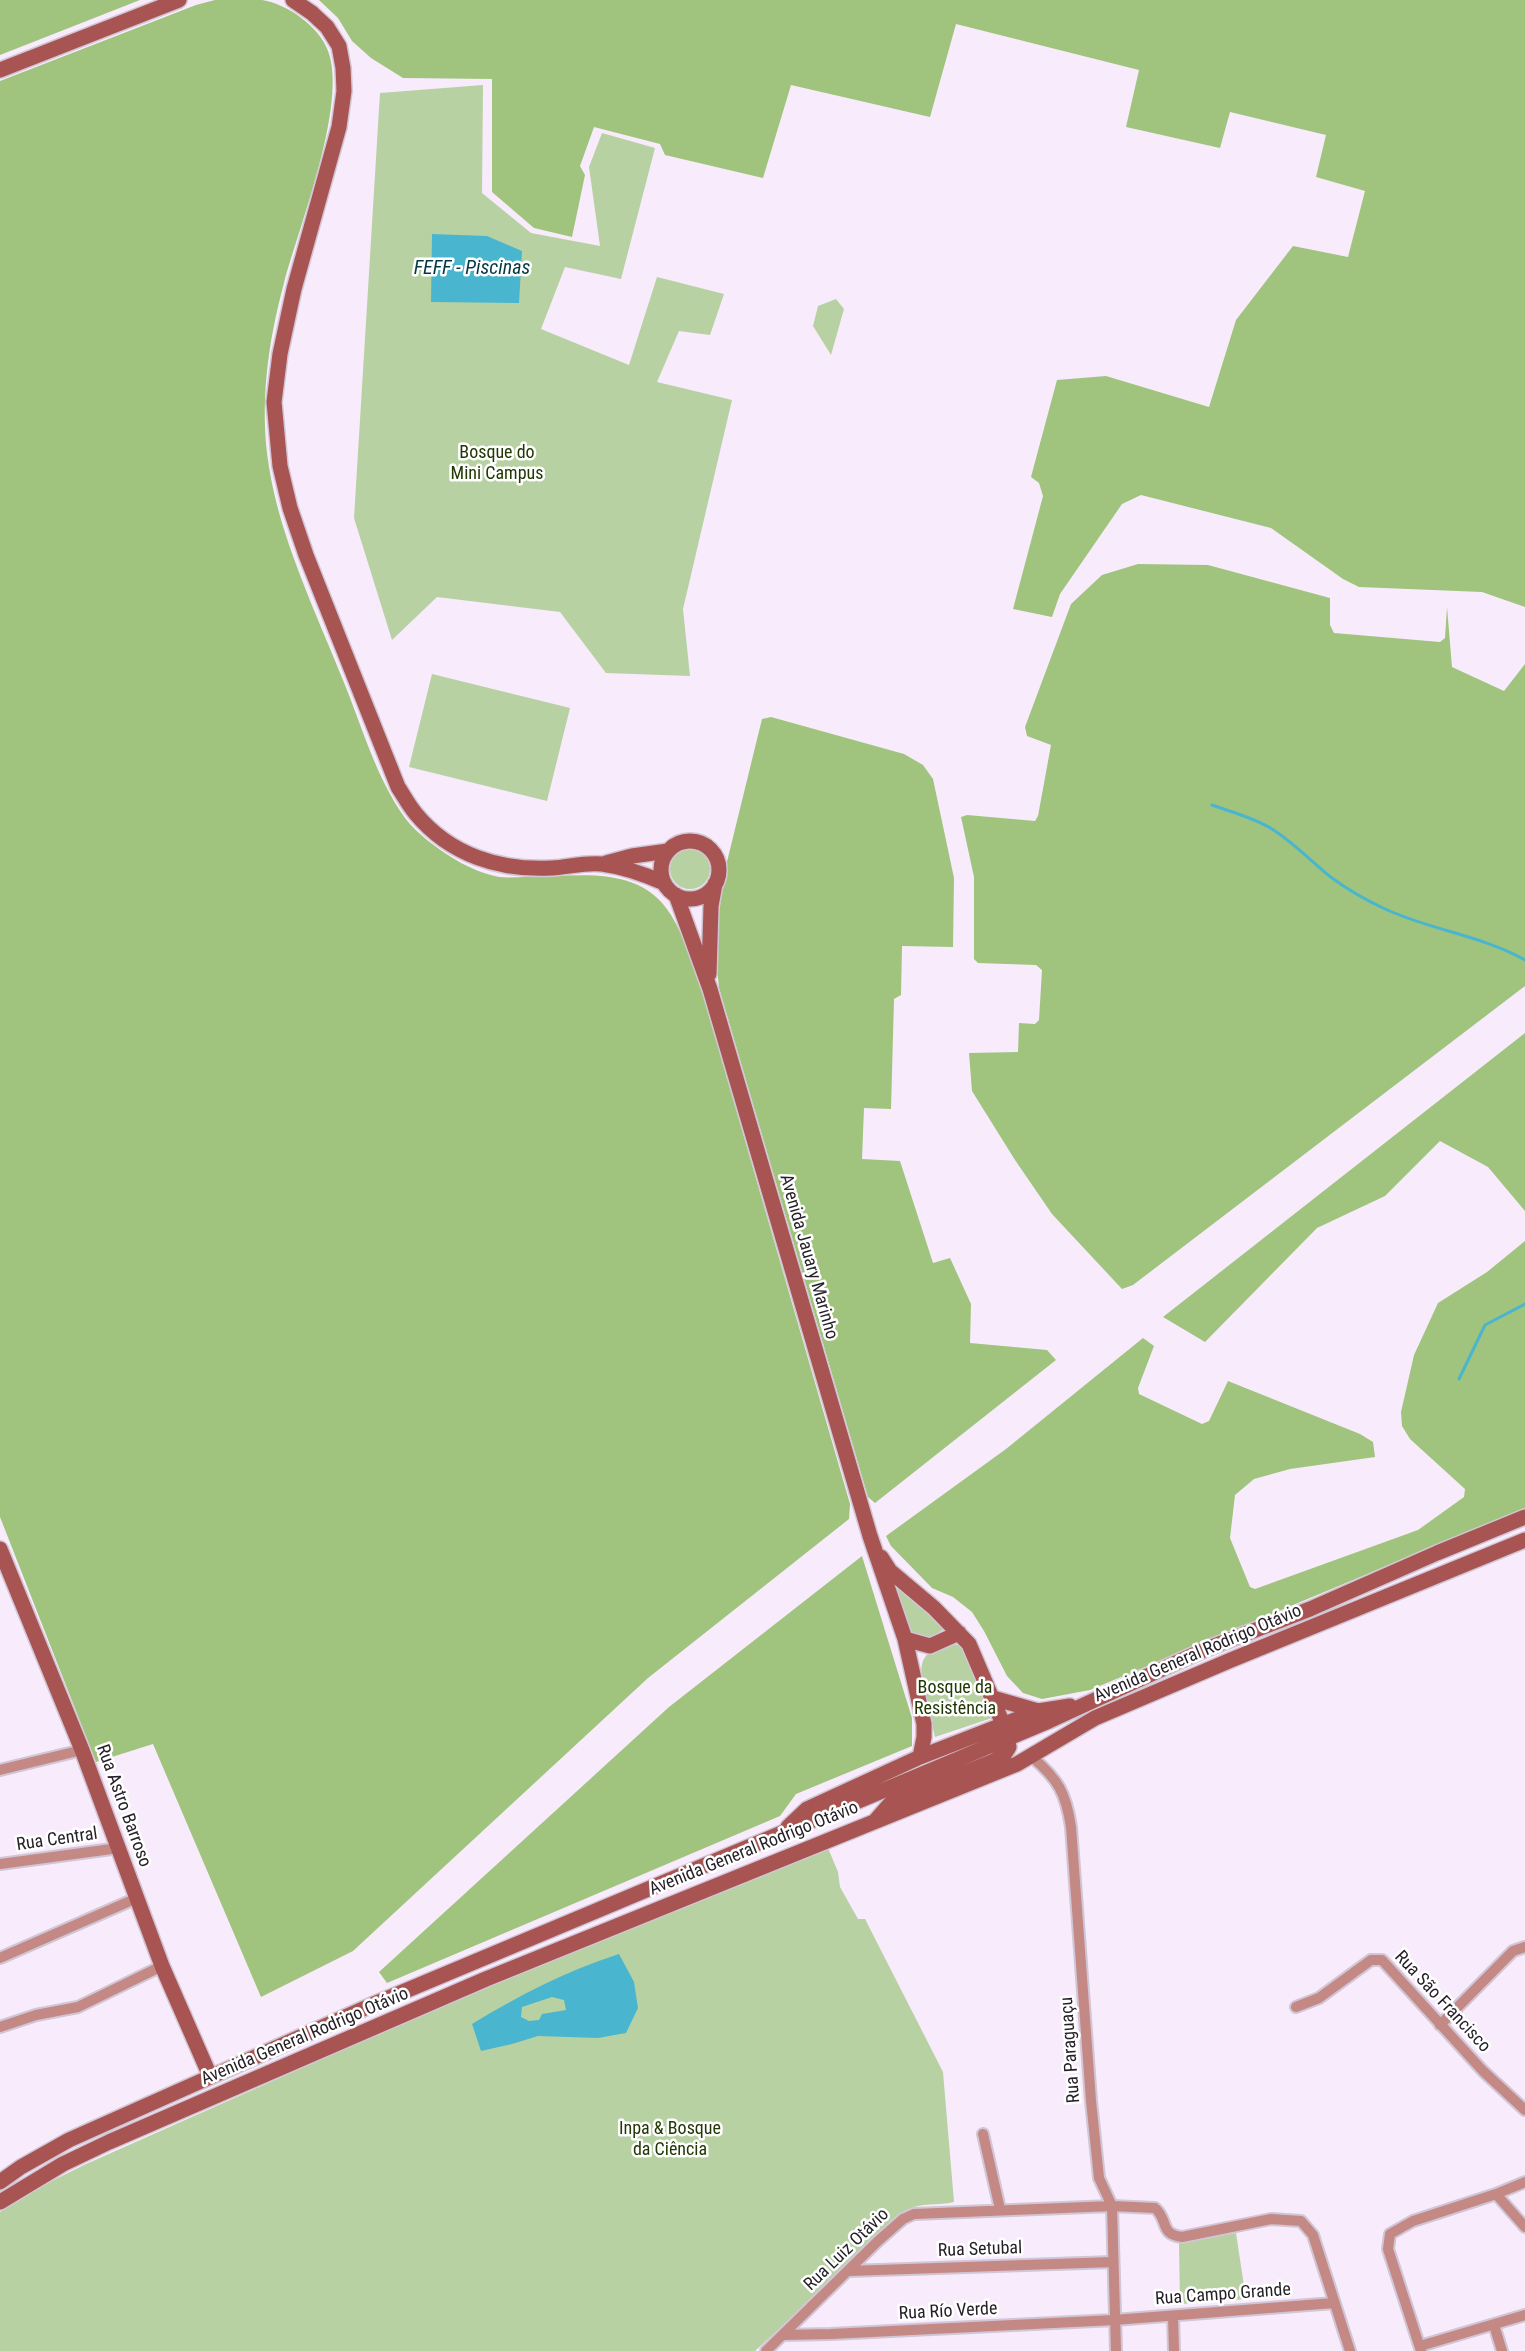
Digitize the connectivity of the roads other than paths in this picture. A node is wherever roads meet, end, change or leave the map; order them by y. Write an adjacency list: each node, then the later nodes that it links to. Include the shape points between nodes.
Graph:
1 (179, 0): 3 (street)
2 (293, 0): 5 (street, via 327,27 339,46 344,91 339,127 294,289 274,402 280,466 306,555 398,787 416,814 464,852 505,867)
3 (0, 70)
4 (668, 851): 5 (street); 6 (street, via 661,866); 7 (street, via 687,841 703,844 715,857)
5 (602, 864): 6 (street)
6 (664, 883): 8 (street)
7 (715, 883): 8 (street, via 702,896); 9 (street, Avenida Jauary Marinho, via 709,931)
8 (676, 895): 9 (street, Avenida Jauary Marinho)
9 (710, 989): 11 (street, Avenida Jauary Marinho)
10 (1525, 1517): 20 (street, Avenida General Rodrigo Otávio, via 1206,1649)
11 (870, 1536): 15 (street, Avenida Jauary Marinho, via 890,1571); 16 (street, Avenida Jauary Marinho)
12 (1525, 1540): 25 (street, Avenida General Rodrigo Otávio, via 1095,1718)
13 (0, 1549): 14 (street, Rua Astro Barroso)
14 (7, 1584): 23 (street, Rua Astro Barroso)
15 (959, 1633): 17 (street); 19 (street, Avenida Jauary Marinho, via 975,1655)
16 (905, 1640): 17 (street); 18 (street, Avenida Jauary Marinho)
17 (930, 1646): 18 (street)
18 (911, 1665): 24 (street, Avenida Jauary Marinho, via 924,1724)
19 (993, 1698): 21 (street); 22 (street, Avenida Jauary Marinho)
20 (1090, 1703): 21 (street, Avenida General Rodrigo Otávio); 22 (street, Avenida General Rodrigo Otávio)
21 (1038, 1711): 22 (street, Avenida General Rodrigo Otávio)
22 (1005, 1731): 24 (street, Avenida General Rodrigo Otávio); 27 (street, via 1009,1747 1004,1755 899,1799); 28 (street, Avenida General Rodrigo Otávio)
23 (82, 1750): 26 (street); 29 (street, Rua Astro Barroso)
24 (920, 1757): 28 (street, Avenida General Rodrigo Otávio, via 807,1809)
25 (1032, 1757): 27 (street, Avenida General Rodrigo Otávio); 45 (street, Rua Paraguaçu, via 1056,1779 1068,1808 1094,2134 1099,2178)
26 (0, 1770)
27 (874, 1822): 44 (street, Avenida General Rodrigo Otávio, via 486,1979 109,2142)
28 (781, 1834): 38 (street, Avenida General Rodrigo Otávio)
29 (119, 1848): 30 (street, Rua Central); 31 (street, Rua Astro Barroso)
30 (0, 1864)
31 (136, 1898): 33 (street); 34 (street, Rua Astro Barroso)
32 (1525, 1947): 36 (street, via 1513,1951)
33 (0, 1958)
34 (162, 1966): 37 (street, via 78,2007); 38 (street, Rua Astro Barroso)
35 (1296, 2007): 36 (street, Rua São Francisco, via 1319,1998 1368,1962 1380,1959)
36 (1440, 2025): 39 (street, Rua São Francisco)
37 (0, 2027)
38 (210, 2076): 42 (street, Avenida General Rodrigo Otávio, via 69,2140)
39 (1525, 2110)
40 (983, 2133): 46 (street)
41 (1525, 2181): 43 (street)
42 (0, 2182)
43 (1496, 2194): 47 (street); 56 (street, via 1413,2221 1390,2234 1388,2249)
44 (0, 2202)
45 (1112, 2206): 46 (street, Rua Luiz Otávio); 48 (street, Rua Paraguaçu); 50 (street, Rua Luiz Otávio, via 1155,2208 1162,2214 1167,2231 1182,2237 1271,2219 1301,2221 1313,2235)
46 (1000, 2210): 49 (street, Rua Luiz Otávio, via 914,2214 903,2219)
47 (1525, 2227)
48 (1113, 2262): 49 (street, Rua Setubal); 53 (street, Rua Paraguaçu)
49 (849, 2271): 55 (street, Rua Luiz Otávio)
50 (1334, 2303): 52 (street, Rua Campo Grande); 60 (street)
51 (1525, 2315): 54 (street)
52 (1173, 2316): 53 (street, Rua Campo Grande); 59 (street)
53 (1114, 2320): 55 (street, Rua Río Verde); 58 (street, Rua Paraguaçu)
54 (1494, 2325): 56 (street); 61 (street)
55 (783, 2334): 57 (street, Rua Luiz Otávio)
56 (1420, 2348)
57 (772, 2349)
58 (1116, 2351)
59 (1174, 2351)
60 (1350, 2351)
61 (1502, 2351)

